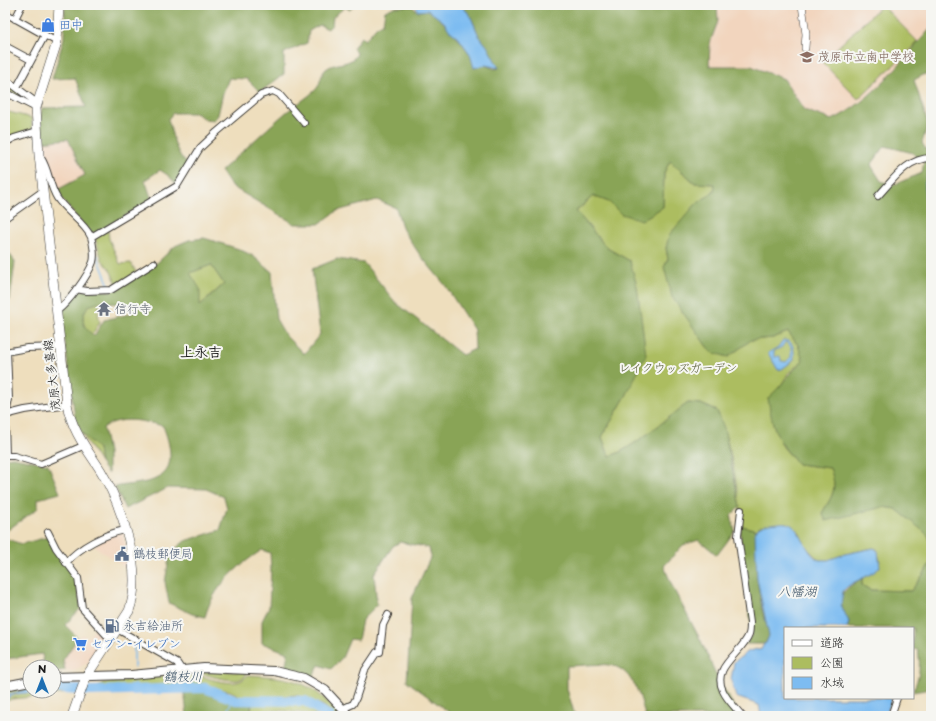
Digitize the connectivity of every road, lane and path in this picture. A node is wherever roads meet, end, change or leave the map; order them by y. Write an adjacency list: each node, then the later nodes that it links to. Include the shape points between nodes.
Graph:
1 (22, 5): 5 (street)
2 (59, 5): 7 (main road, 茂原大多喜線)
3 (802, 5): 9 (street)
4 (5, 13): 5 (street)
5 (15, 19): 6 (street)
6 (45, 35): 7 (street); 10 (street)
7 (57, 42): 14 (main road, 茂原大多喜線)
8 (5, 46): 10 (street)
9 (805, 48)
10 (31, 60): 12 (street)
11 (5, 79): 12 (street)
12 (17, 87): 14 (street)
13 (6, 94): 14 (street)
14 (37, 106): 16 (main road, 茂原大多喜線)
15 (304, 123): 23 (street, via 279,94 272,91 261,94 200,148 177,186)
16 (37, 131): 17 (street); 18 (main road, 茂原大多喜線)
17 (5, 143)
18 (39, 155): 20 (main road, 茂原大多喜線); 23 (street, via 58,200)
19 (931, 158): 21 (street, via 923,158 905,166)
20 (43, 191): 22 (street); 26 (main road, 茂原大多喜線)
21 (878, 196)
22 (5, 218)
23 (91, 237): 25 (street, via 93,262)
24 (154, 263): 25 (street, via 111,290)
25 (76, 289): 26 (street)
26 (57, 311): 27 (main road, 茂原大多喜線)
27 (61, 347): 28 (street); 29 (main road, 茂原大多喜線)
28 (6, 352): 30 (street, via 9,399)
29 (67, 404): 30 (street); 31 (main road, 茂原大多喜線, via 69,416)
30 (6, 415): 32 (street)
31 (83, 446): 32 (street, via 41,464); 34 (main road, 茂原大多喜線, via 110,486)
32 (6, 456)
33 (741, 510): 49 (street, via 738,536 750,622 749,634 723,668 721,678 722,691)
34 (125, 530): 36 (street, via 115,532 74,554); 38 (main road, 茂原大多喜線, via 133,562 134,593 129,611)
35 (48, 532): 36 (street)
36 (66, 563): 39 (street, via 78,578 82,608)
37 (388, 615): 46 (street, via 383,625 380,652 377,652 367,666 353,704)
38 (117, 630): 39 (main road, 茂原大多喜線); 40 (street, via 177,662)
39 (111, 640): 42 (main road, 茂原大多喜線)
40 (181, 670): 42 (main road); 46 (main road, via 204,668 274,671 304,678 320,687)
41 (62, 678): 42 (main road)
42 (85, 680): 47 (main road, 茂原大多喜線)
43 (22, 683): 44 (main road)
44 (5, 686)
45 (897, 699): 50 (street)
46 (342, 709): 48 (main road)
47 (72, 716)
48 (349, 716)
49 (742, 716)
50 (891, 716)

